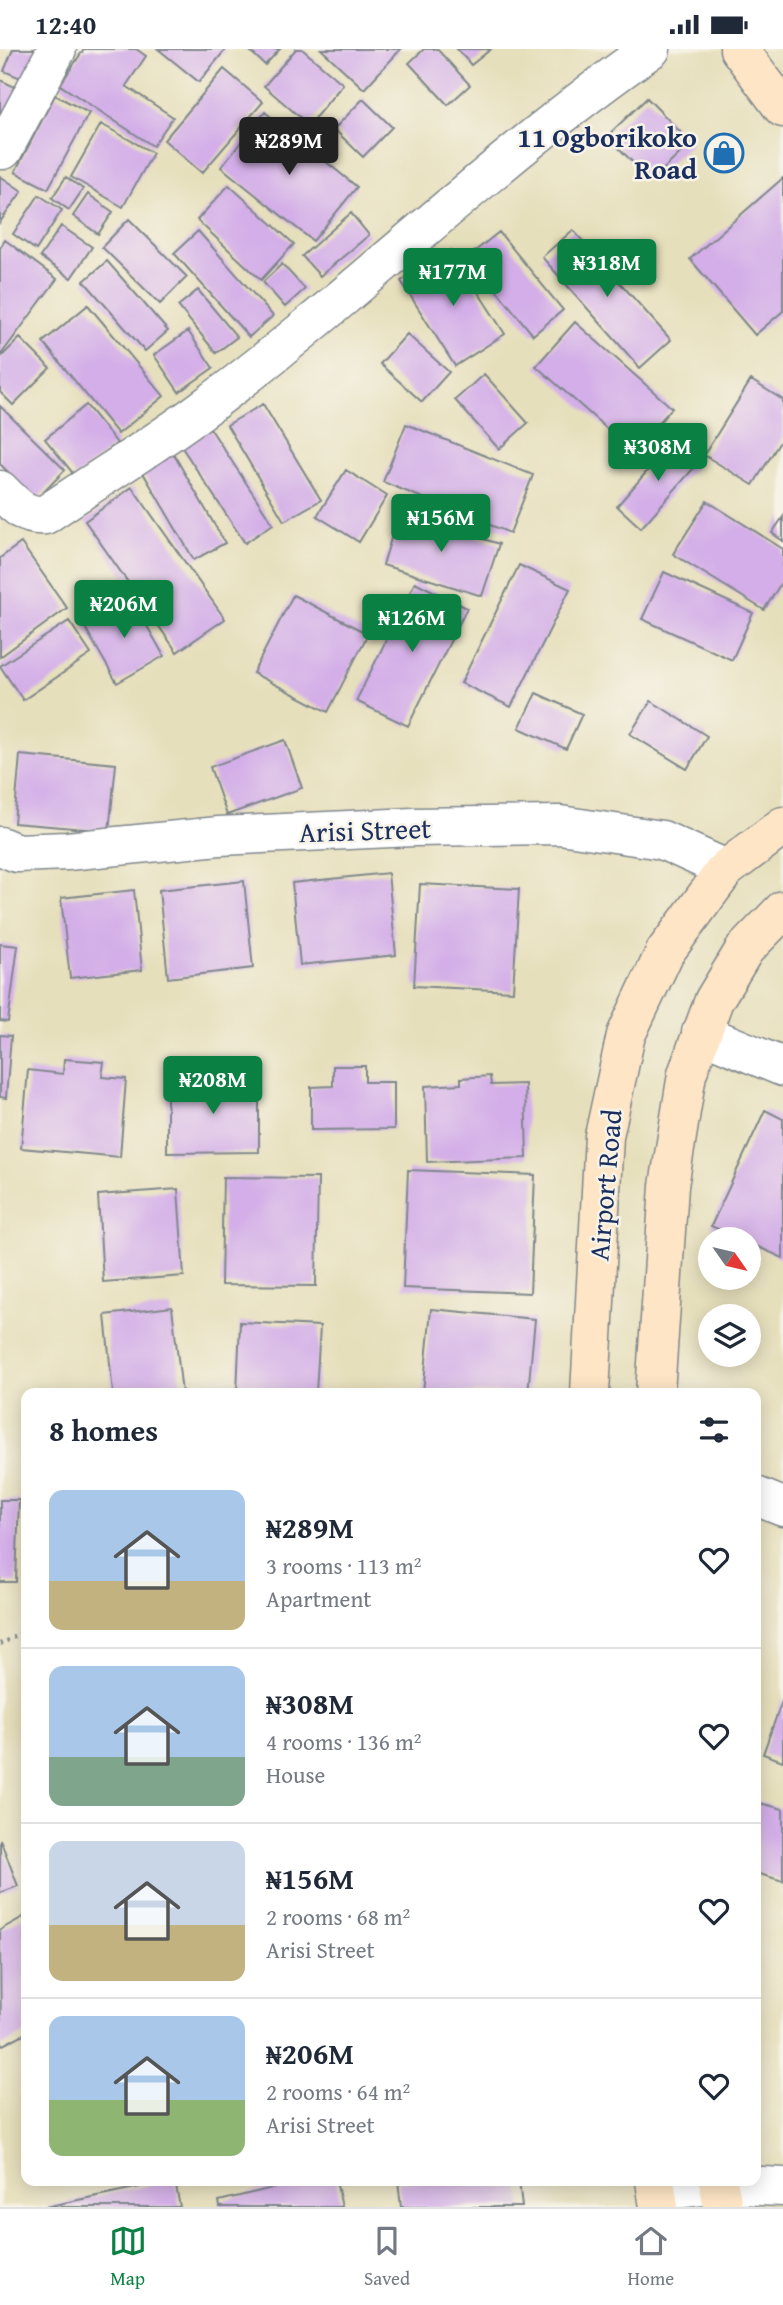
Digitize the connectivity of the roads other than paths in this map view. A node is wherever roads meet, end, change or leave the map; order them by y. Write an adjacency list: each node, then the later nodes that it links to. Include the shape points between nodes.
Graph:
1 (57, 49): 5 (street)
2 (651, 49): 6 (street, via 580,99 368,276 181,423 45,515 33,516 19,509)
3 (739, 49): 4 (main road)
4 (783, 108)
5 (3, 150)
6 (0, 490)
7 (783, 826): 9 (main road, Airport Road)
8 (0, 846): 9 (street, Arisi Street, via 17,853 219,836 560,825 662,840)
9 (726, 869): 13 (main road, Airport Road, via 665,952 626,1035 604,1136)
10 (783, 910): 11 (main road, via 745,949 714,1000)
11 (701, 1033): 12 (street); 14 (main road, via 687,1074 669,1186)
12 (783, 1067)
13 (590, 1388)
14 (655, 1388)
15 (761, 1498): 16 (street)
16 (783, 1507)
17 (783, 2187): 18 (street)
18 (720, 2191): 19 (street)
19 (657, 2193)

